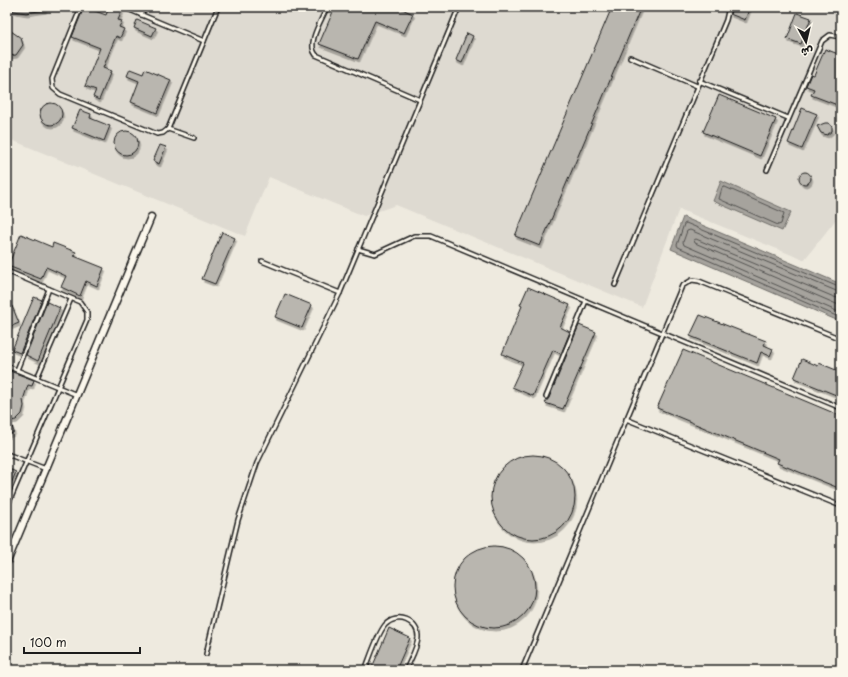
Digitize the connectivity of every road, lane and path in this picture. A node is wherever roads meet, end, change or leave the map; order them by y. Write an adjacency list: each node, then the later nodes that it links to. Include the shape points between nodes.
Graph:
1 (81, 7): 16 (lane, via 52,79 53,88 60,94 154,134 163,133)
2 (123, 7): 8 (lane)
3 (145, 7): 8 (lane)
4 (218, 7): 10 (lane)
5 (327, 7): 14 (lane, via 312,43 316,55)
6 (459, 7): 14 (lane)
7 (729, 7): 12 (lane, via 726,20)
8 (142, 15): 10 (lane)
9 (841, 38): 15 (lane, via 830,35 823,39)
10 (204, 41): 16 (lane)
11 (630, 58): 13 (lane)
12 (699, 81): 13 (lane); 15 (lane)
13 (697, 86): 23 (lane)
14 (420, 100): 20 (lane)
15 (788, 118): 18 (lane)
16 (168, 129): 17 (lane)
17 (194, 138)
18 (767, 170)
19 (151, 217): 34 (street)
20 (358, 249): 25 (lane); 27 (lane, via 375,254 414,236 431,236)
21 (262, 260): 25 (lane)
22 (7, 271): 24 (lane)
23 (615, 285)
24 (50, 289): 26 (lane); 31 (lane)
25 (340, 293): 44 (lane, via 252,476 232,539)
26 (71, 298): 32 (lane); 33 (lane, via 85,307 88,312 87,320)
27 (586, 301): 28 (lane); 35 (lane)
28 (662, 334): 29 (lane, via 682,286 688,281 696,280); 36 (lane); 37 (lane)
29 (841, 339)
30 (7, 366): 31 (lane)
31 (17, 370): 32 (lane)
32 (37, 378): 33 (lane)
33 (58, 386): 34 (lane); 39 (lane)
34 (78, 395): 40 (street)
35 (546, 397)
36 (841, 408)
37 (626, 419): 41 (lane); 47 (lane)
38 (7, 454): 39 (lane)
39 (26, 462): 40 (lane); 42 (lane)
40 (46, 469): 43 (street)
41 (841, 506)
42 (7, 507)
43 (7, 562)
44 (206, 654)
45 (365, 670): 46 (lane, via 384,626 400,618 411,622 417,632 417,644)
46 (406, 670)
47 (522, 670)

